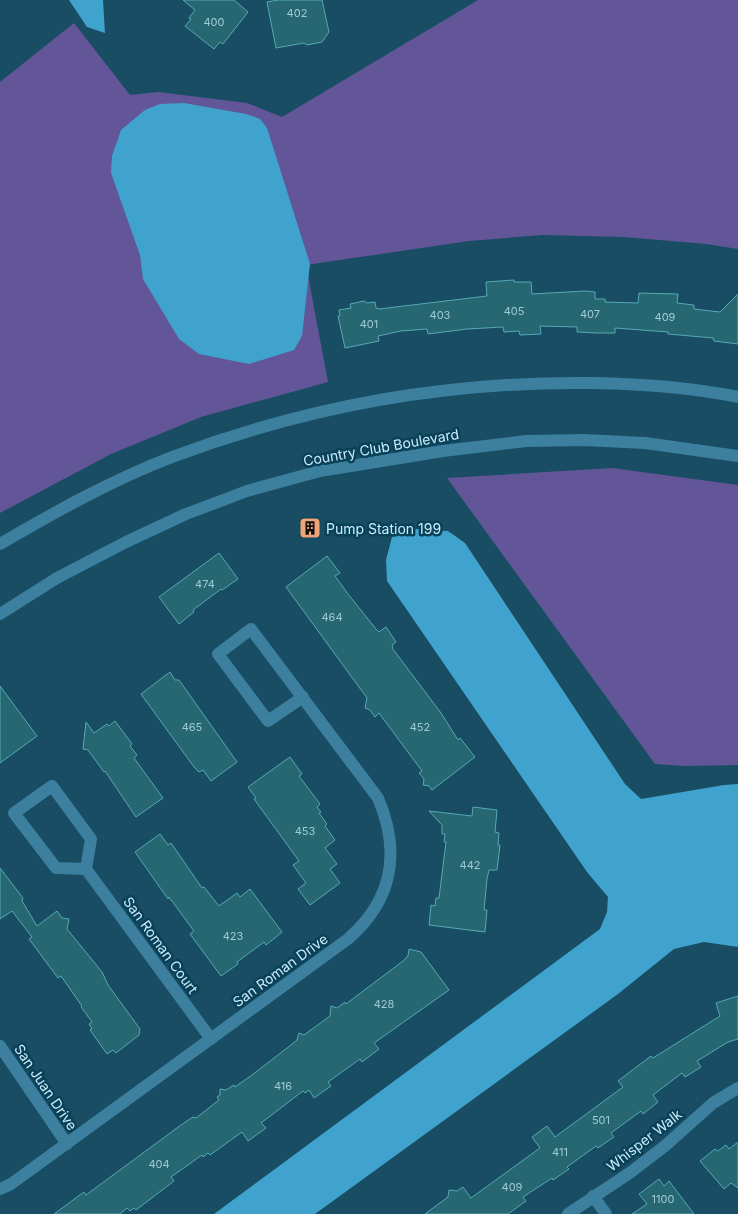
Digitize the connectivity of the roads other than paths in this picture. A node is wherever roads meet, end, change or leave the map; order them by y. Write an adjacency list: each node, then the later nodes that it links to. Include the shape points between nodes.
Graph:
1 (738, 397): 3 (street, via 641,384 566,383 504,384 432,391 362,403 300,416 171,458 65,507)
2 (738, 456): 4 (street, Country Club Boulevard, via 645,443 526,441 320,471 247,491 186,514 57,578)
3 (0, 544)
4 (0, 614)
5 (302, 697): 5 (street, San Roman Drive, via 268,720 218,654 252,629); 7 (street, San Roman Drive, via 378,798 386,817 391,856 384,893 375,911 348,939)
6 (86, 869): 6 (street, via 91,839 52,786 14,813 56,868); 7 (street, San Roman Court)
7 (211, 1039): 10 (street, San Roman Drive)
8 (0, 1046): 10 (street, San Juan Drive)
9 (738, 1088): 12 (street, Whisper Walk, via 713,1103 631,1172)
10 (67, 1144): 11 (street, San Roman Drive)
11 (0, 1189)
12 (593, 1196): 13 (street, Whisper Walk); 14 (street)
13 (568, 1214)
14 (606, 1214)

